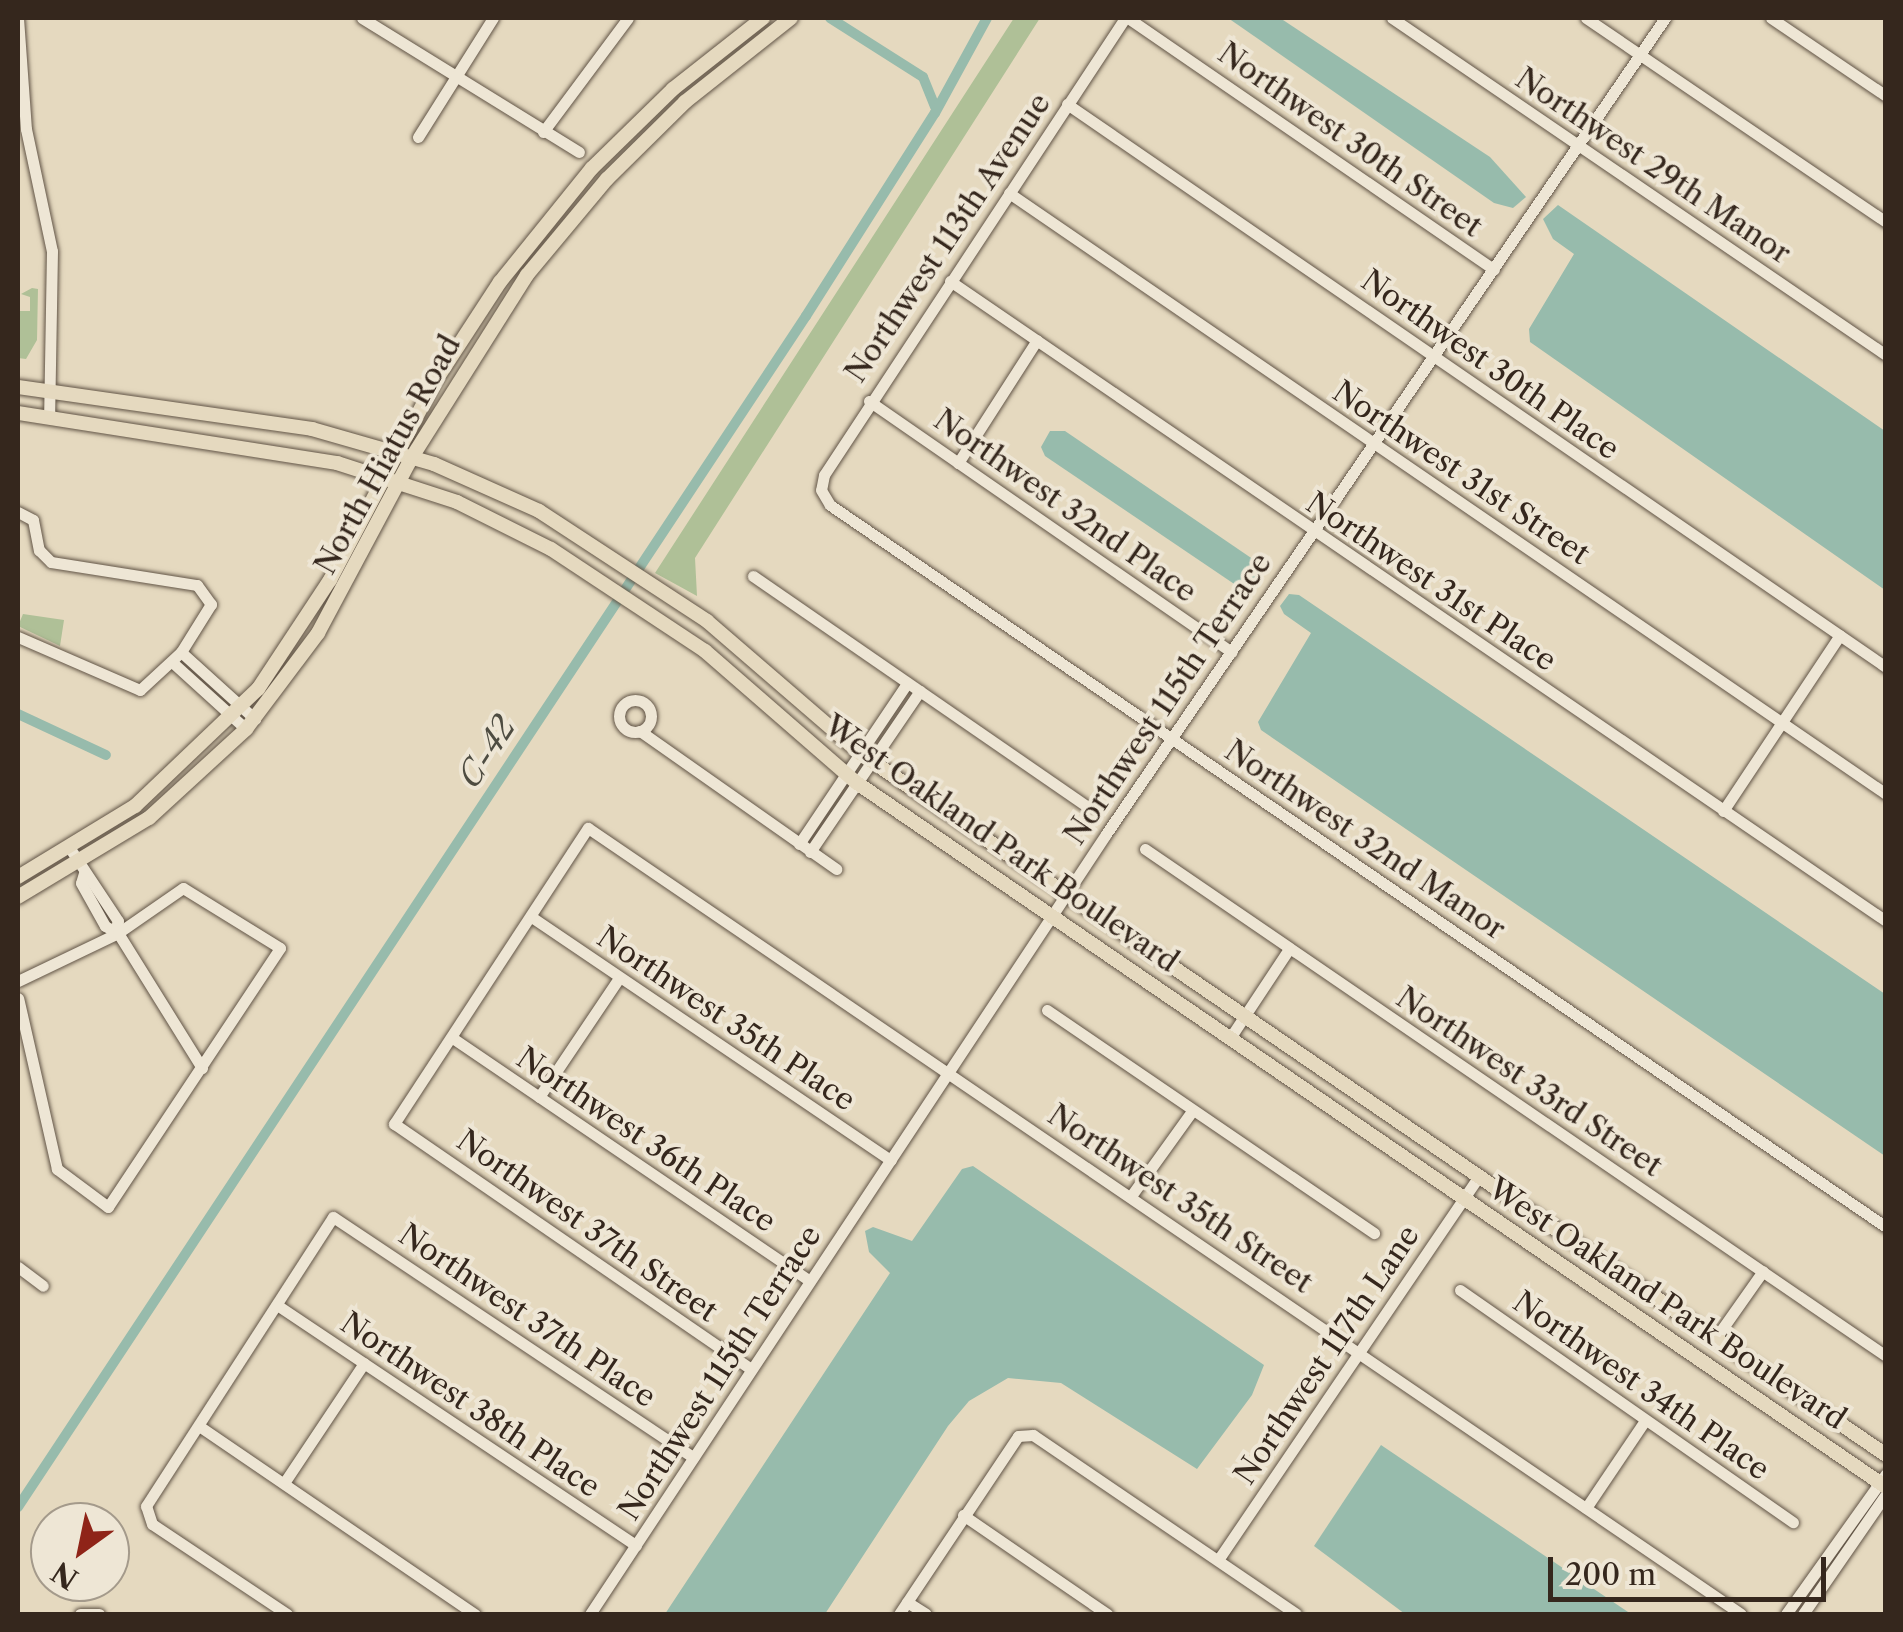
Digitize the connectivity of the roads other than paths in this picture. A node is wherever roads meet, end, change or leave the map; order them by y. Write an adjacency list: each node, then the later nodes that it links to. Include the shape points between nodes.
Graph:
1 (18, 18): 28 (street, via 26,129 52,250)
2 (365, 18): 13 (street)
3 (492, 18): 13 (street)
4 (628, 18): 16 (street)
5 (763, 18): 33 (main road, North Hiatus Road, via 674,88 582,180 500,282)
6 (791, 18): 34 (main road, North Hiatus Road, via 685,102 607,179 495,320)
7 (1126, 18): 15 (street, Northwest 113th Avenue); 22 (street, Northwest 30th Street)
8 (1392, 18): 18 (street, Northwest 29th Manor)
9 (1586, 18): 12 (street)
10 (1665, 18): 12 (street, Northwest 115th Terrace)
11 (1771, 18): 14 (street)
12 (1640, 54): 18 (street, Northwest 115th Terrace); 21 (street)
13 (455, 77): 16 (street); 17 (street)
14 (1886, 96)
15 (1068, 104): 20 (street, Northwest 113th Avenue); 26 (street, Northwest 30th Place)
16 (543, 132): 19 (street)
17 (418, 137)
18 (1578, 144): 22 (street, Northwest 115th Terrace); 25 (street, Northwest 29th Manor)
19 (579, 152)
20 (1009, 193): 23 (street, Northwest 113th Avenue); 32 (street, Northwest 31st Street)
21 (1886, 222)
22 (1494, 270): 26 (street, Northwest 115th Terrace)
23 (950, 281): 24 (street, Northwest 31st Place); 29 (street, Northwest 113th Avenue)
24 (1037, 340): 35 (street); 40 (street, Northwest 31st Place)
25 (1886, 355)
26 (1434, 357): 32 (street, Northwest 115th Terrace); 42 (street, Northwest 30th Place)
27 (18, 387): 28 (main road, West Oakland Park Boulevard)
28 (52, 392): 31 (street); 33 (main road, West Oakland Park Boulevard, via 284,424)
29 (869, 402): 35 (street, Northwest 32nd Place); 38 (street, Northwest 113th Avenue)
30 (18, 412): 31 (main road, West Oakland Park Boulevard)
31 (49, 416): 36 (main road, West Oakland Park Boulevard, via 269,449)
32 (1374, 444): 40 (street, Northwest 115th Terrace); 51 (street, Northwest 31st Street)
33 (396, 452): 34 (main road, West Oakland Park Boulevard); 36 (main road, North Hiatus Road)
34 (412, 457): 37 (main road, North Hiatus Road); 54 (main road, West Oakland Park Boulevard, via 515,498 662,590 727,636)
35 (958, 463): 44 (street, Northwest 32nd Place)
36 (383, 476): 37 (main road, West Oakland Park Boulevard); 49 (main road, North Hiatus Road, via 330,580)
37 (399, 481): 50 (main road, North Hiatus Road, via 344,591); 55 (main road, West Oakland Park Boulevard, via 511,527 649,610)
38 (820, 490): 53 (street, Northwest 32nd Manor, via 830,505)
39 (18, 512): 45 (street, via 33,520 39,550 51,562 205,590 210,610)
40 (1312, 531): 44 (street, Northwest 115th Terrace); 58 (street, Northwest 31st Place)
41 (753, 576): 47 (street)
42 (1840, 636): 46 (street, Northwest 30th Place); 51 (street)
43 (18, 637): 45 (street, via 136,690)
44 (1232, 652): 53 (street, Northwest 115th Terrace)
45 (177, 657): 49 (street)
46 (1886, 667)
47 (907, 682): 48 (street); 54 (street)
48 (920, 691): 54 (street); 57 (street)
49 (237, 712): 50 (street); 61 (main road, North Hiatus Road, via 160,786)
50 (250, 724): 62 (main road, North Hiatus Road, via 149,818)
51 (1782, 724): 56 (street, Northwest 31st Street); 58 (street)
52 (640, 731): 59 (street)
53 (1171, 738): 65 (street, Northwest 115th Terrace); 87 (street, Northwest 32nd Manor)
54 (866, 758): 55 (street); 65 (main road, West Oakland Park Boulevard)
55 (851, 779): 59 (street); 67 (main road, West Oakland Park Boulevard)
56 (1886, 794)
57 (1088, 807)
58 (1722, 811): 69 (street, Northwest 31st Place)
59 (804, 848): 63 (street)
60 (1144, 849): 71 (street, Northwest 33rd Street)
61 (71, 850): 62 (street); 64 (main road, North Hiatus Road)
62 (82, 869): 66 (main road, North Hiatus Road); 70 (street, via 81,882)
63 (836, 870)
64 (18, 878)
65 (1065, 895): 67 (street, Northwest 115th Terrace); 76 (main road, West Oakland Park Boulevard)
66 (18, 898)
67 (1052, 916): 77 (main road, West Oakland Park Boulevard); 80 (street, Northwest 115th Terrace)
68 (533, 918): 72 (street, Northwest 35th Place); 78 (street); 80 (street, Northwest 35th Street, via 588,828)
69 (1886, 920)
70 (117, 932): 73 (street); 79 (street); 79 (street, via 183,888 280,948)
71 (1289, 949): 76 (street); 90 (street, Northwest 33rd Street)
72 (619, 978): 81 (street); 83 (street, Northwest 35th Place)
73 (18, 981)
74 (18, 998): 79 (street, via 57,1169 108,1206)
75 (1047, 1010): 82 (street)
76 (1245, 1017): 77 (street); 84 (main road, West Oakland Park Boulevard)
77 (1230, 1038): 86 (main road, West Oakland Park Boulevard)
78 (454, 1039): 81 (street, Northwest 36th Place); 99 (street, Northwest 37th Street, via 394,1124)
79 (202, 1068)
80 (950, 1071): 83 (street, Northwest 115th Terrace); 85 (street, Northwest 35th Street)
81 (539, 1097): 91 (street, Northwest 36th Place)
82 (1192, 1110): 85 (street); 88 (street)
83 (892, 1160): 91 (street, Northwest 115th Terrace)
84 (1478, 1177): 86 (street, Northwest 117th Lane); 95 (main road, West Oakland Park Boulevard)
85 (1131, 1196): 96 (street, Northwest 35th Street)
86 (1464, 1198): 96 (street, Northwest 117th Lane); 105 (main road, West Oakland Park Boulevard)
87 (1886, 1227)
88 (1374, 1233)
89 (18, 1268): 92 (street)
90 (1762, 1271): 95 (street); 97 (street, Northwest 33rd Street)
91 (810, 1282): 99 (street, Northwest 115th Terrace)
92 (44, 1286)
93 (1460, 1290): 100 (street, Northwest 34th Place)
94 (277, 1305): 98 (street, Northwest 38th Place); 101 (street); 103 (street, Northwest 37th Place, via 333,1217)
95 (1715, 1340): 102 (main road, West Oakland Park Boulevard)
96 (1359, 1352): 106 (street, Northwest 35th Street); 110 (street, Northwest 117th Lane)
97 (1886, 1356)
98 (364, 1363): 104 (street); 109 (street, Northwest 38th Place)
99 (751, 1370): 103 (street, Northwest 115th Terrace)
100 (1644, 1422): 106 (street); 108 (street, Northwest 34th Place)
101 (199, 1426): 104 (street); 114 (street, via 146,1506 152,1524)
102 (1886, 1456)
103 (693, 1457): 109 (street, Northwest 115th Terrace)
104 (284, 1483): 115 (street)
105 (1883, 1484): 122 (street); 123 (street)
106 (1586, 1508): 121 (street, Northwest 35th Street)
107 (964, 1516): 110 (street, via 1018,1436 1033,1436); 111 (street); 119 (street)
108 (1793, 1522)
109 (636, 1546): 116 (street, Northwest 115th Terrace)
110 (1218, 1560): 120 (street)
111 (908, 1602): 117 (street); 118 (street)
112 (80, 1614): 113 (street)
113 (99, 1614)
114 (287, 1614)
115 (476, 1614)
116 (590, 1614)
117 (899, 1614)
118 (926, 1614)
119 (1107, 1614)
120 (1296, 1614)
121 (1741, 1614)
122 (1786, 1614)
123 (1803, 1614)

